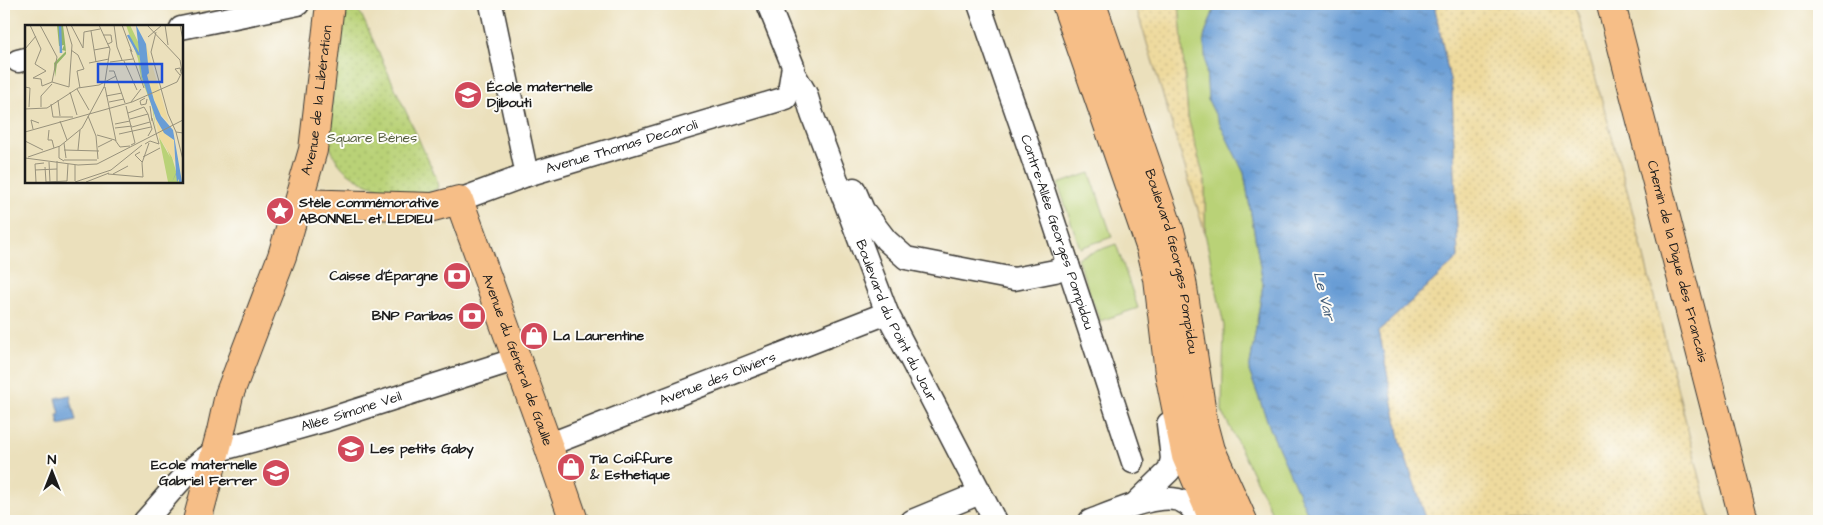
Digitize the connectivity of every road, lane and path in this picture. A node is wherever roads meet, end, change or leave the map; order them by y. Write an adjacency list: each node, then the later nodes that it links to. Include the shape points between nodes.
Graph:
1 (298, 4): 9 (street)
2 (330, 4): 16 (main road, Avenue de la Libération, via 313,150)
3 (491, 4): 14 (street)
4 (768, 4): 10 (street, Boulevard du Point du Jour)
5 (979, 4): 17 (street, Contre-Allée Georges Pompidou)
6 (1066, 4): 21 (main road, Boulevard Georges Pompidou, via 1151,249)
7 (1092, 4): 36 (main road, Boulevard Georges Pompidou, via 1171,235 1182,281 1203,420 1211,450)
8 (1611, 4): 37 (main road, Chemin de la Digue des Francais)
9 (182, 28)
10 (793, 72): 11 (street); 12 (street, Boulevard du Point du Jour, via 806,94)
11 (786, 98): 12 (street); 14 (street, Avenue Thomas Decaroli)
12 (812, 114): 13 (street, Boulevard du Point du Jour)
13 (834, 173): 17 (street, via 849,178 863,210 886,240 906,258 1014,279 1055,271); 18 (street, Boulevard du Point du Jour)
14 (527, 175): 15 (street, Avenue Thomas Decaroli)
15 (459, 200): 16 (main road, via 433,207); 19 (main road, Avenue du Général de Gaulle)
16 (298, 203): 20 (main road, Avenue de la Libération, via 282,256)
17 (1068, 265): 24 (street, Contre-Allée Georges Pompidou)
18 (887, 313): 22 (street, Avenue des Oliviers); 26 (street, Boulevard du Point du Jour)
19 (517, 359): 22 (main road, Avenue du Général de Gaulle); 23 (street, Allée Simone Veil, via 323,421)
20 (229, 395): 23 (main road, Avenue de la Libération); 25 (main road, Avenue de la Libération, via 210,428)
21 (1176, 404): 27 (street, via 1168,425 1172,459 1170,471); 35 (main road, Boulevard Georges Pompidou, via 1186,456)
22 (548, 445): 30 (main road, Avenue du Général de Gaulle)
23 (216, 450): 25 (street, Allée Simone Veil); 28 (main road, Avenue de la Libération)
24 (1133, 462)
25 (192, 471): 28 (main road, Avenue de la Libération); 29 (street, Allée Simone Veil)
26 (980, 493): 31 (street); 32 (street, Boulevard du Point du Jour)
27 (1134, 505): 33 (street); 34 (street, via 1171,498 1184,502)
28 (195, 514)
29 (145, 521)
30 (574, 521)
31 (912, 521)
32 (995, 521)
33 (1090, 521)
34 (1200, 521)
35 (1214, 521)
36 (1243, 521)
37 (1744, 521)

